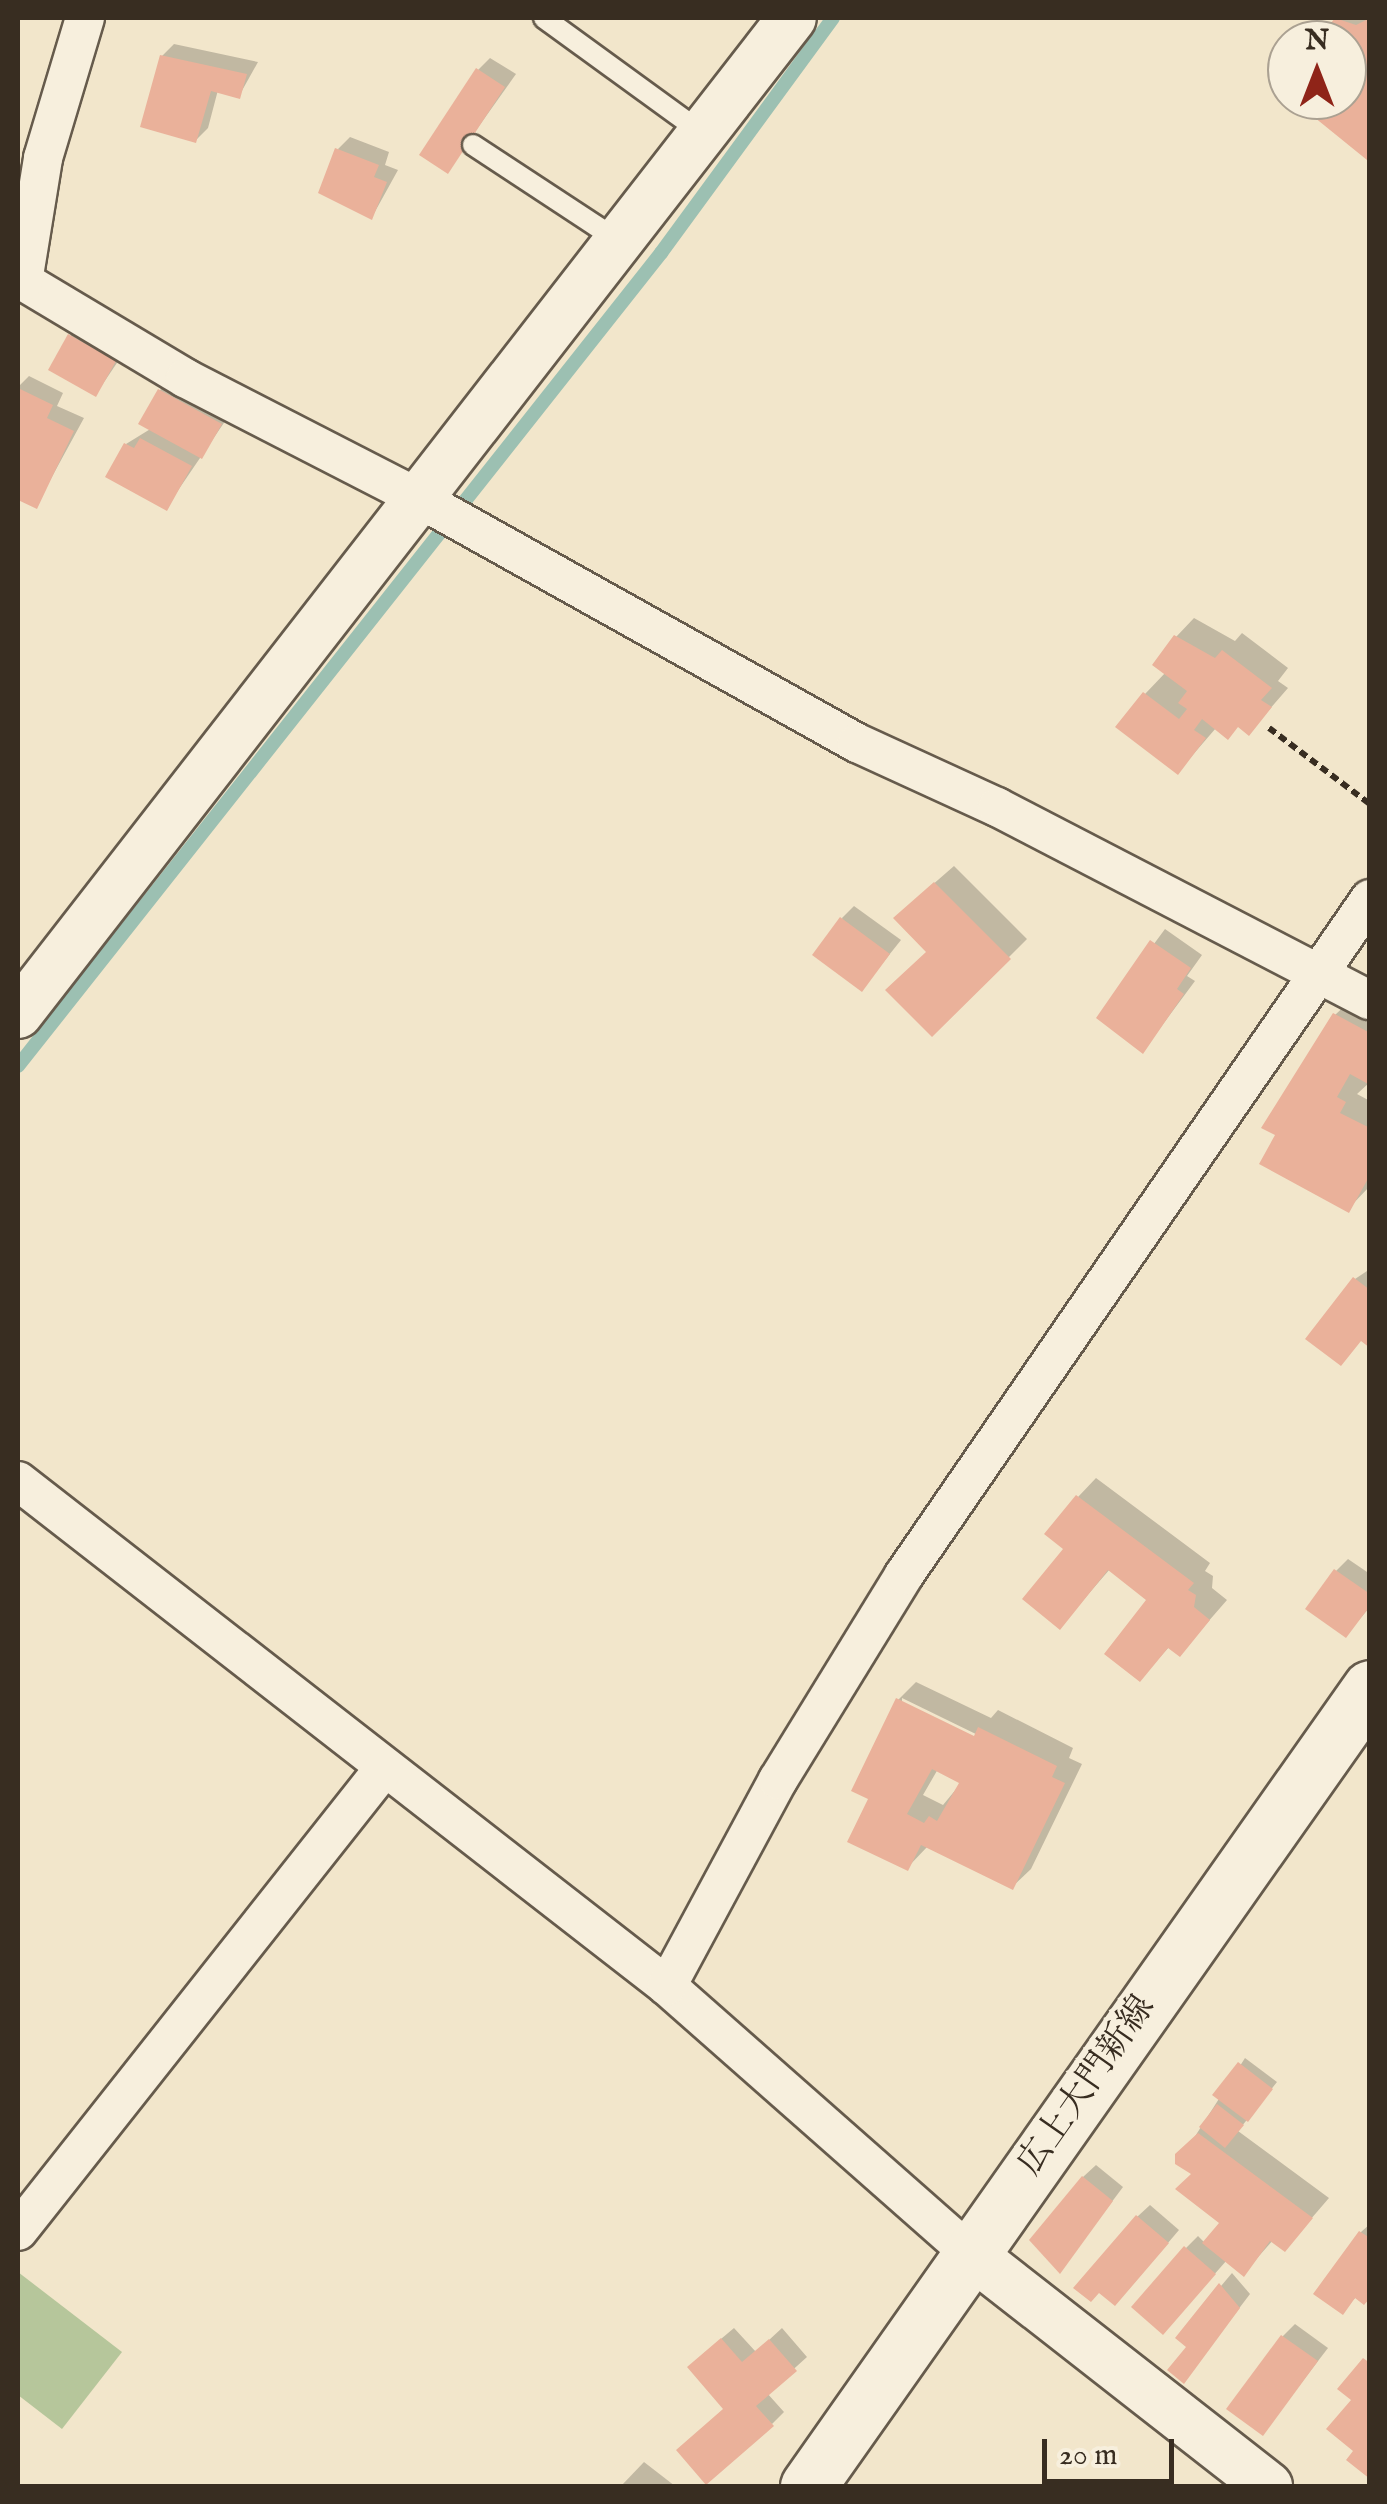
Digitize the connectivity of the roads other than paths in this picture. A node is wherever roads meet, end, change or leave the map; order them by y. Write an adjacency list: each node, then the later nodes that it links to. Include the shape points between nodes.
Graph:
1 (85, 18): 7 (street, via 43,158)
2 (544, 18): 4 (lane)
3 (792, 18): 4 (street)
4 (702, 133): 6 (street)
5 (472, 145): 6 (lane)
6 (618, 242): 8 (street)
7 (20, 280): 8 (street, via 185,378)
8 (420, 499): 10 (street, via 857,743); 12 (street)
9 (1370, 898): 10 (street)
10 (1318, 971): 11 (street); 16 (street, via 904,1575 778,1780)
11 (1370, 1000)
12 (18, 1014)
13 (18, 1481): 15 (street)
14 (1370, 1688): 18 (main road, 広上大門新線)
15 (384, 1768): 16 (street); 17 (street)
16 (667, 1986): 18 (street)
17 (18, 2231)
18 (970, 2254): 19 (main road, 広上大門新線); 20 (street)
19 (808, 2486)
20 (1268, 2486)

